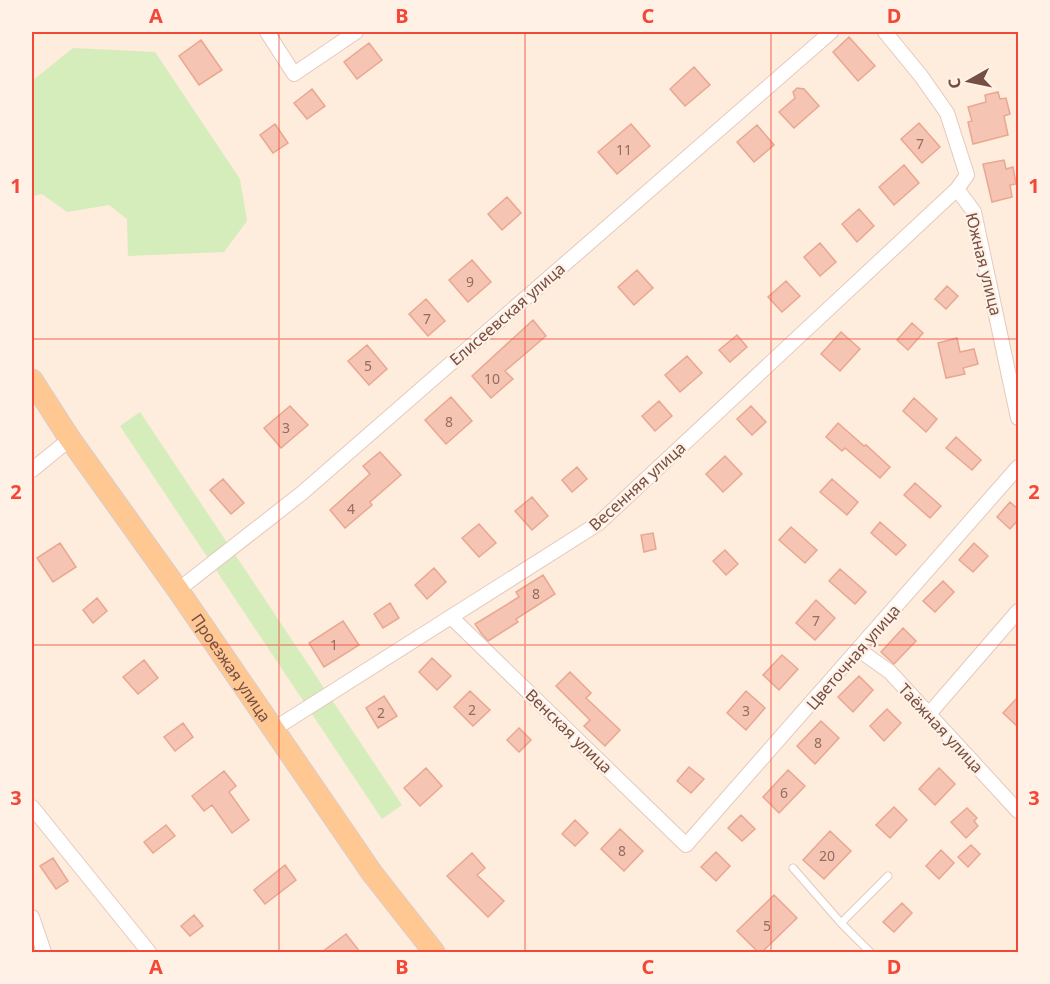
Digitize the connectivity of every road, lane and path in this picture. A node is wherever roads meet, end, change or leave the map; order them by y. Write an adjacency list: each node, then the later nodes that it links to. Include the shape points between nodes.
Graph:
1 (267, 32): 2 (street, via 294,74)
2 (356, 32)
3 (831, 32): 11 (street, Елисеевская улица, via 302,493)
4 (885, 32): 5 (street, via 947,113 967,175)
5 (957, 189): 7 (street, Южная улица, via 974,212); 13 (street, Весенняя улица, via 599,523)
6 (32, 380): 8 (main road, Проезжая улица)
7 (1018, 418)
8 (70, 439): 10 (street); 11 (main road, Проезжая улица)
9 (1018, 467): 14 (street, Цветочная улица)
10 (32, 470)
11 (178, 590): 16 (main road, Проезжая улица)
12 (1018, 611): 15 (street)
13 (451, 617): 16 (street, Весенняя улица); 19 (street, Венская улица)
14 (859, 650): 15 (street, Таёжная улица, via 890,672); 19 (street, Цветочная улица)
15 (929, 714): 18 (street, Таёжная улица)
16 (274, 729): 26 (main road, Проезжая улица, via 372,873)
17 (32, 807): 25 (street)
18 (1018, 811)
19 (686, 845)
20 (793, 868): 23 (lane)
21 (888, 876): 23 (lane)
22 (32, 917): 24 (street)
23 (841, 923): 27 (lane)
24 (44, 952)
25 (149, 952)
26 (434, 952)
27 (870, 952)

